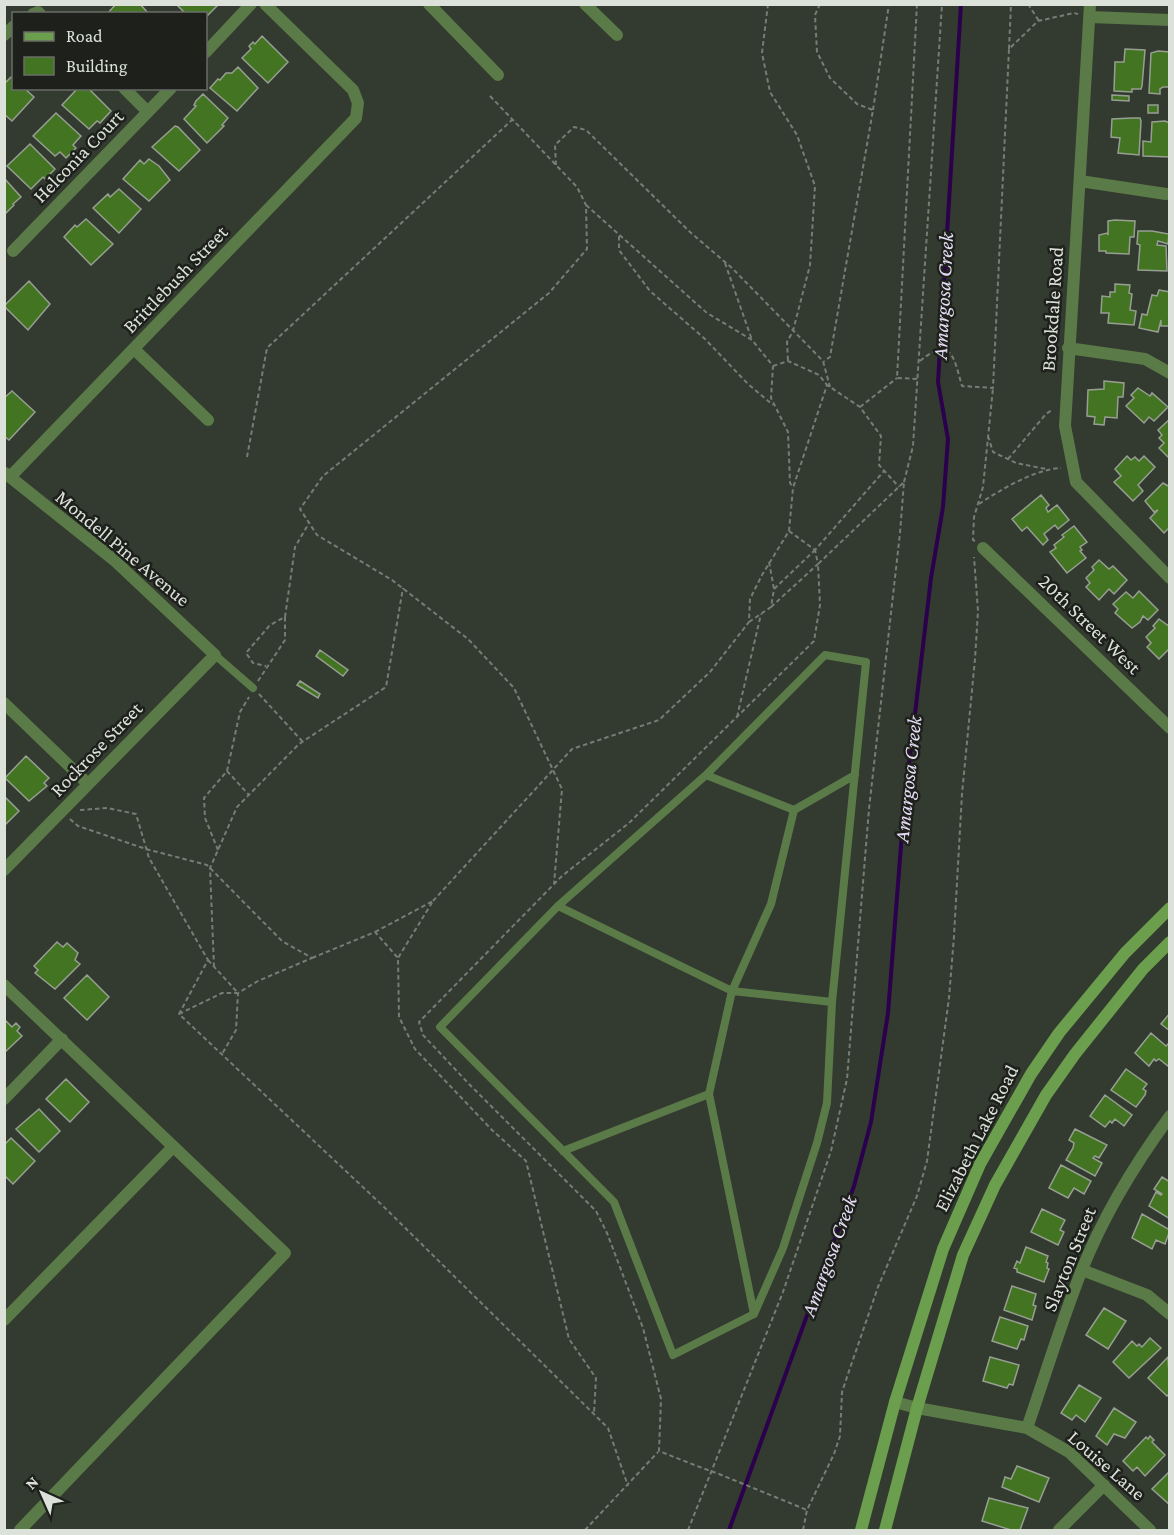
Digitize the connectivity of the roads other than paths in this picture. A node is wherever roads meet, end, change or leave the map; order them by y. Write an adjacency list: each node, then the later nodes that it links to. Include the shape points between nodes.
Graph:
1 (251, 4): 8 (street)
2 (265, 4): 17 (street, Brittlebush Street, via 353,90 358,103 356,118)
3 (429, 4): 9 (street)
4 (585, 4): 7 (street)
5 (1090, 11): 6 (street); 13 (street, Brookdale Road)
6 (1170, 20)
7 (617, 35)
8 (207, 51)
9 (498, 75)
10 (126, 90): 12 (street)
11 (169, 90): 12 (street, Helconia Court)
12 (148, 112): 15 (street, Helconia Court)
13 (1080, 181): 14 (street); 16 (street, Brookdale Road)
14 (1166, 194)
15 (13, 251)
16 (1068, 348): 18 (street, via 1145,359); 22 (street, Brookdale Road, via 1065,426 1076,482)
17 (135, 350): 19 (street); 20 (street, Brittlebush Street)
18 (1170, 373)
19 (208, 420)
20 (7, 475): 23 (street, Mondell Pine Avenue, via 114,560)
21 (978, 550): 26 (street, 20th Street West)
22 (1170, 578)
23 (215, 655): 24 (lane); 29 (street, Rockrose Street)
24 (253, 688)
25 (4, 703): 29 (street)
26 (1170, 728)
27 (706, 775): 28 (lane, via 825,655 866,662); 30 (lane); 32 (lane)
28 (855, 775): 30 (lane); 37 (lane)
29 (88, 784): 31 (street, Rockrose Street)
30 (794, 810): 36 (lane, via 771,904)
31 (4, 870)
32 (558, 906): 36 (lane); 43 (lane, via 440,1027)
33 (1170, 908): 48 (main road, Elizabeth Lake Road, via 1125,953 1059,1033 980,1164 943,1248)
34 (1170, 942): 49 (main road, Elizabeth Lake Road, via 1143,969 1069,1062 995,1185 963,1255)
35 (4, 985): 38 (street)
36 (732, 991): 37 (lane); 39 (lane)
37 (832, 1002): 45 (lane, via 827,1103 783,1248)
38 (62, 1040): 40 (street); 42 (street)
39 (709, 1094): 43 (lane); 45 (lane)
40 (4, 1099)
41 (1170, 1116): 44 (street, Slayton Street, via 1113,1203)
42 (173, 1147): 47 (street); 52 (street, via 285,1253)
43 (563, 1151): 45 (lane, via 614,1202 673,1355)
44 (1082, 1270): 46 (street, via 1147,1295); 50 (street, Slayton Street)
45 (754, 1314)
46 (1170, 1314)
47 (4, 1320)
48 (896, 1402): 49 (street, Louise Lane); 53 (main road, Elizabeth Lake Road)
49 (917, 1408): 50 (street, Louise Lane); 54 (main road, Elizabeth Lake Road)
50 (1028, 1428): 51 (street, Louise Lane, via 1069,1452)
51 (1104, 1485): 55 (street); 56 (street, Louise Lane)
52 (21, 1530)
53 (861, 1530)
54 (885, 1530)
55 (1059, 1530)
56 (1150, 1530)

